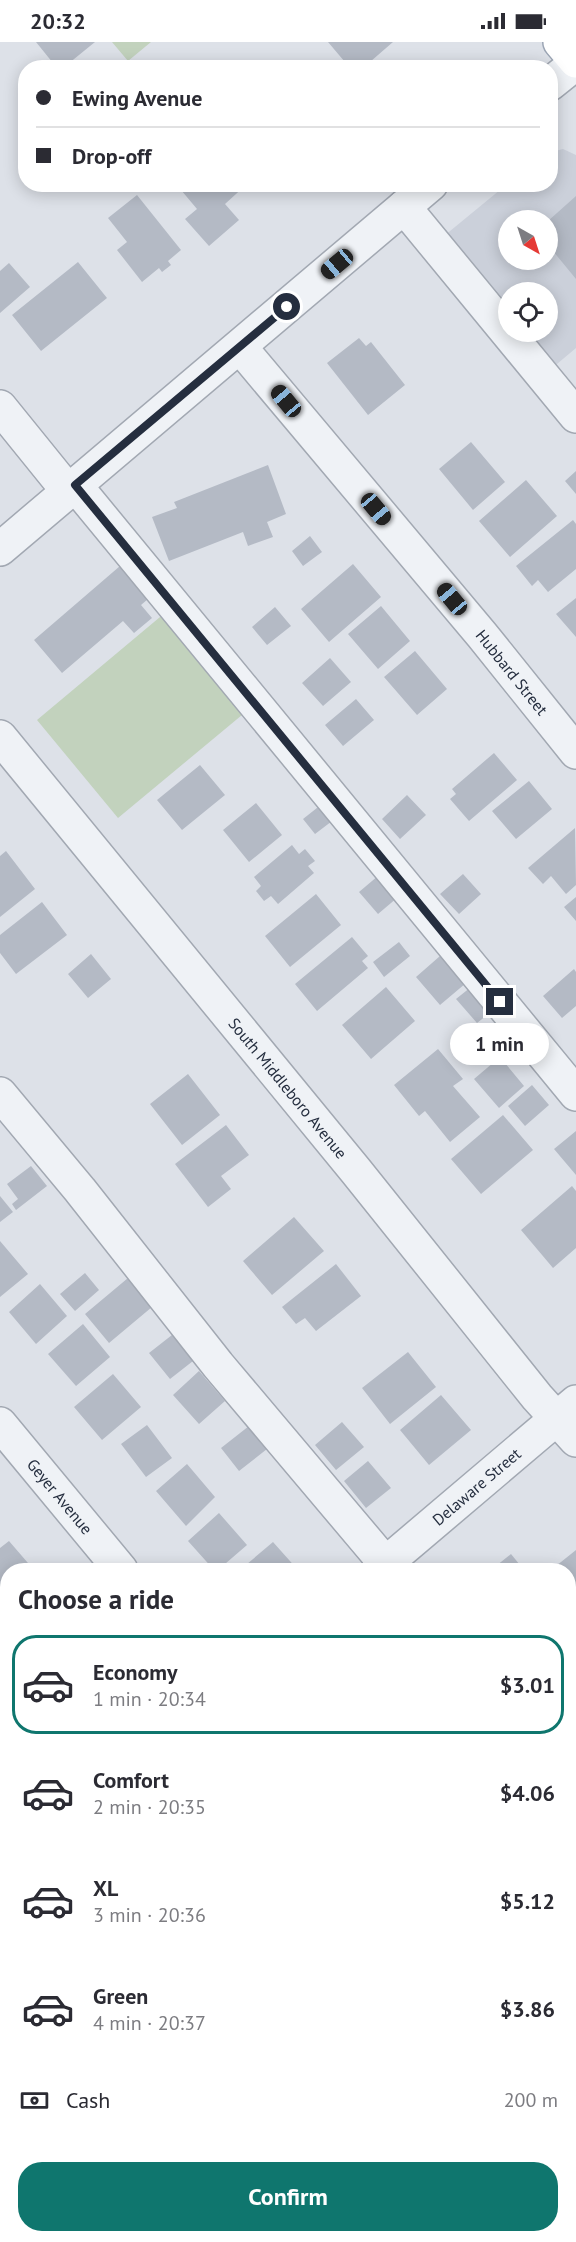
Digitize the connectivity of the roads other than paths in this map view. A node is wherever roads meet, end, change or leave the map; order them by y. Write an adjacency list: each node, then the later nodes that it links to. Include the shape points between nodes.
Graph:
1 (560, 42): 2 (main road)
2 (576, 62): 3 (street)
3 (558, 77)
4 (422, 192): 5 (street)
5 (404, 207): 6 (street); 8 (street)
6 (240, 347): 9 (street); 12 (street, Hubbard Street)
7 (0, 407): 9 (street)
8 (576, 416)
9 (72, 488): 10 (street); 14 (street)
10 (0, 549)
11 (0, 737): 15 (street, South Middleboro Avenue, via 537,1397)
12 (576, 752)
13 (0, 1094): 18 (street)
14 (576, 1094)
15 (570, 1421): 19 (street, Delaware Street)
16 (0, 1424): 17 (street, Geyer Avenue)
17 (115, 1563)
18 (381, 1563)
19 (391, 1563)

